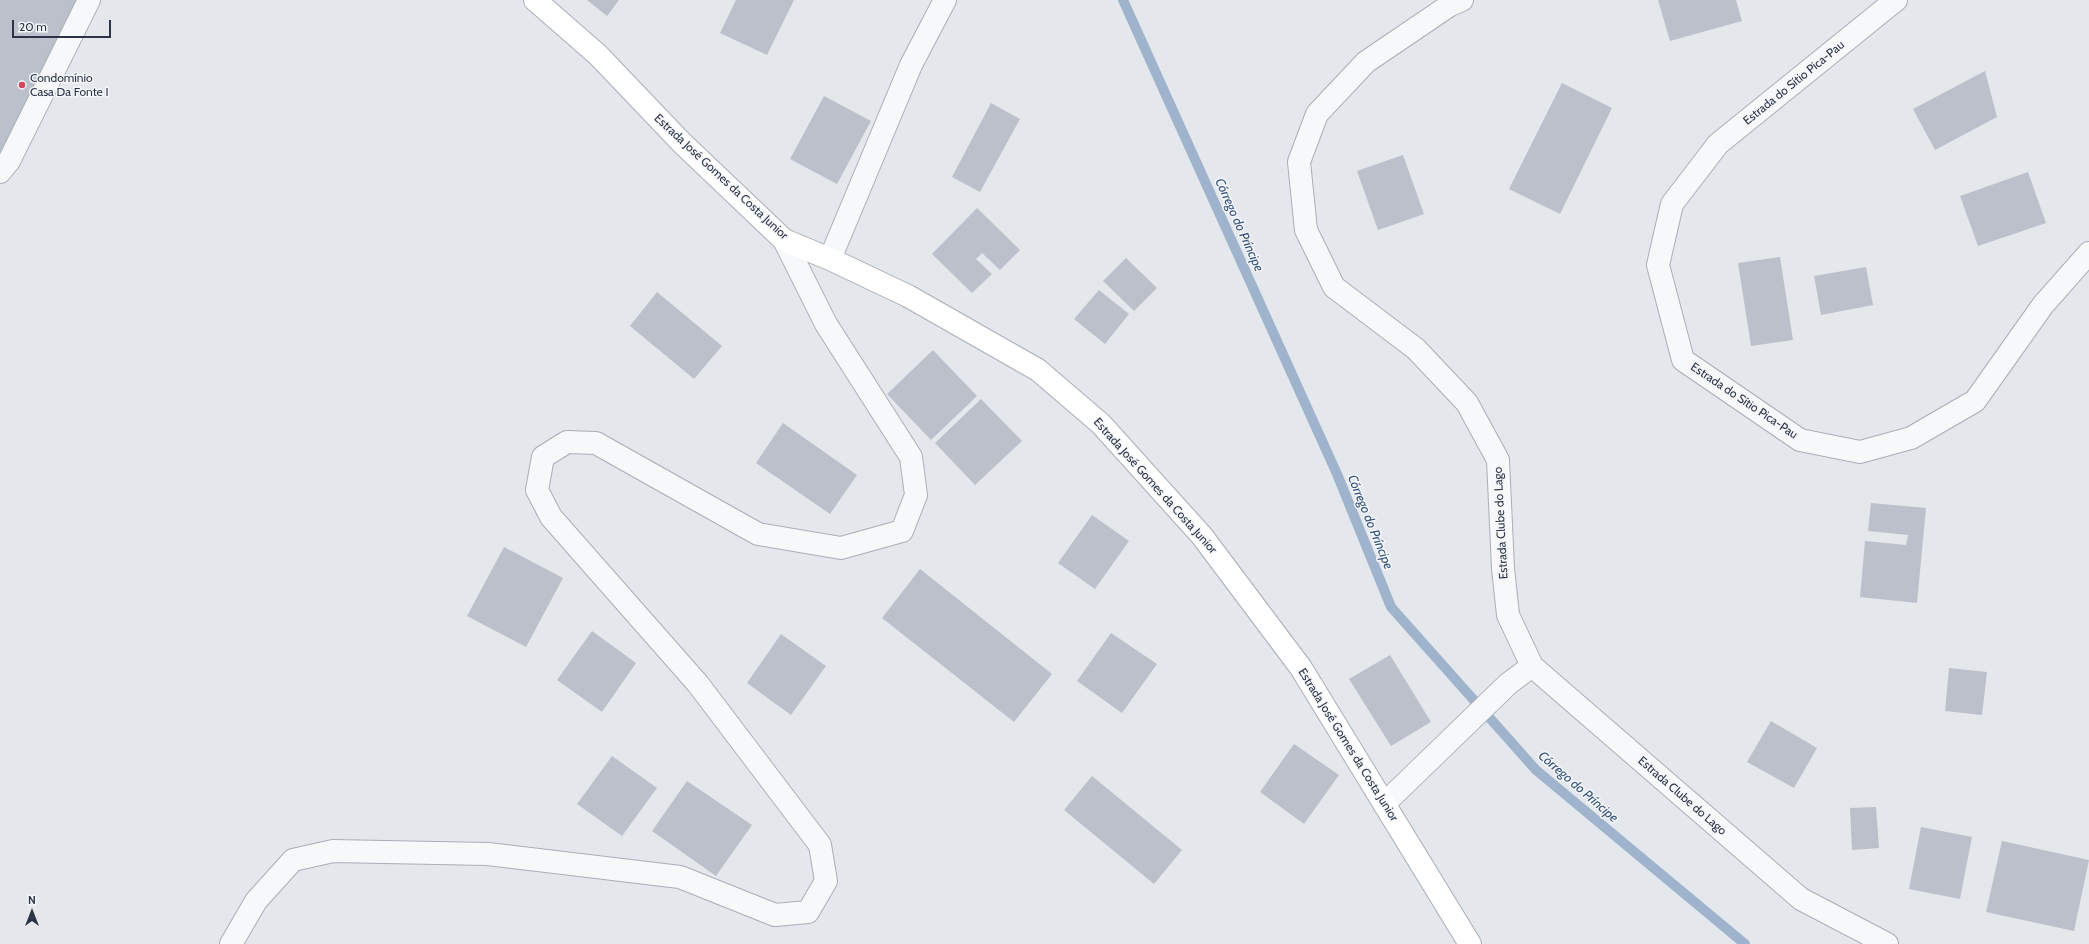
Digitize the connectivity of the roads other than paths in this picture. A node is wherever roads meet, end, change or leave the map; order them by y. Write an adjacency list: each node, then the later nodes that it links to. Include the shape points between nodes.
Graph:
1 (90, 0): 6 (street, via 9,161)
2 (535, 0): 7 (street, Estrada José Gomes da Costa Junior, via 598,55 682,143)
3 (946, 0): 9 (street, via 911,65)
4 (1462, 0): 10 (street, Estrada Clube do Lago, via 1450,5 1366,62 1317,114 1299,162 1306,230 1334,287 1416,349 1467,403 1498,460 1508,615)
5 (1896, 0): 8 (street, Estrada do Sítio Pica-Pau, via 1718,144 1672,204 1658,265 1683,360 1800,440 1860,452 1911,438 1975,401 2043,305)
6 (0, 172)
7 (784, 240): 9 (street, Estrada José Gomes da Costa Junior); 12 (street, via 826,324 912,457 916,495 902,531 841,548 758,534 596,443 567,442 543,457 537,490 551,517 698,684 820,844 826,881 808,912 775,916 680,877 488,854 333,850 293,860 256,901)
8 (2089, 253)
9 (830, 259): 11 (street, Estrada José Gomes da Costa Junior, via 908,296 1038,370 1101,424 1202,536 1291,655)
10 (1532, 666): 11 (street, via 1508,684); 14 (street, Estrada Clube do Lago, via 1801,899)
11 (1384, 804): 13 (street, Estrada José Gomes da Costa Junior)
12 (231, 944)
13 (1470, 944)
14 (1887, 944)

